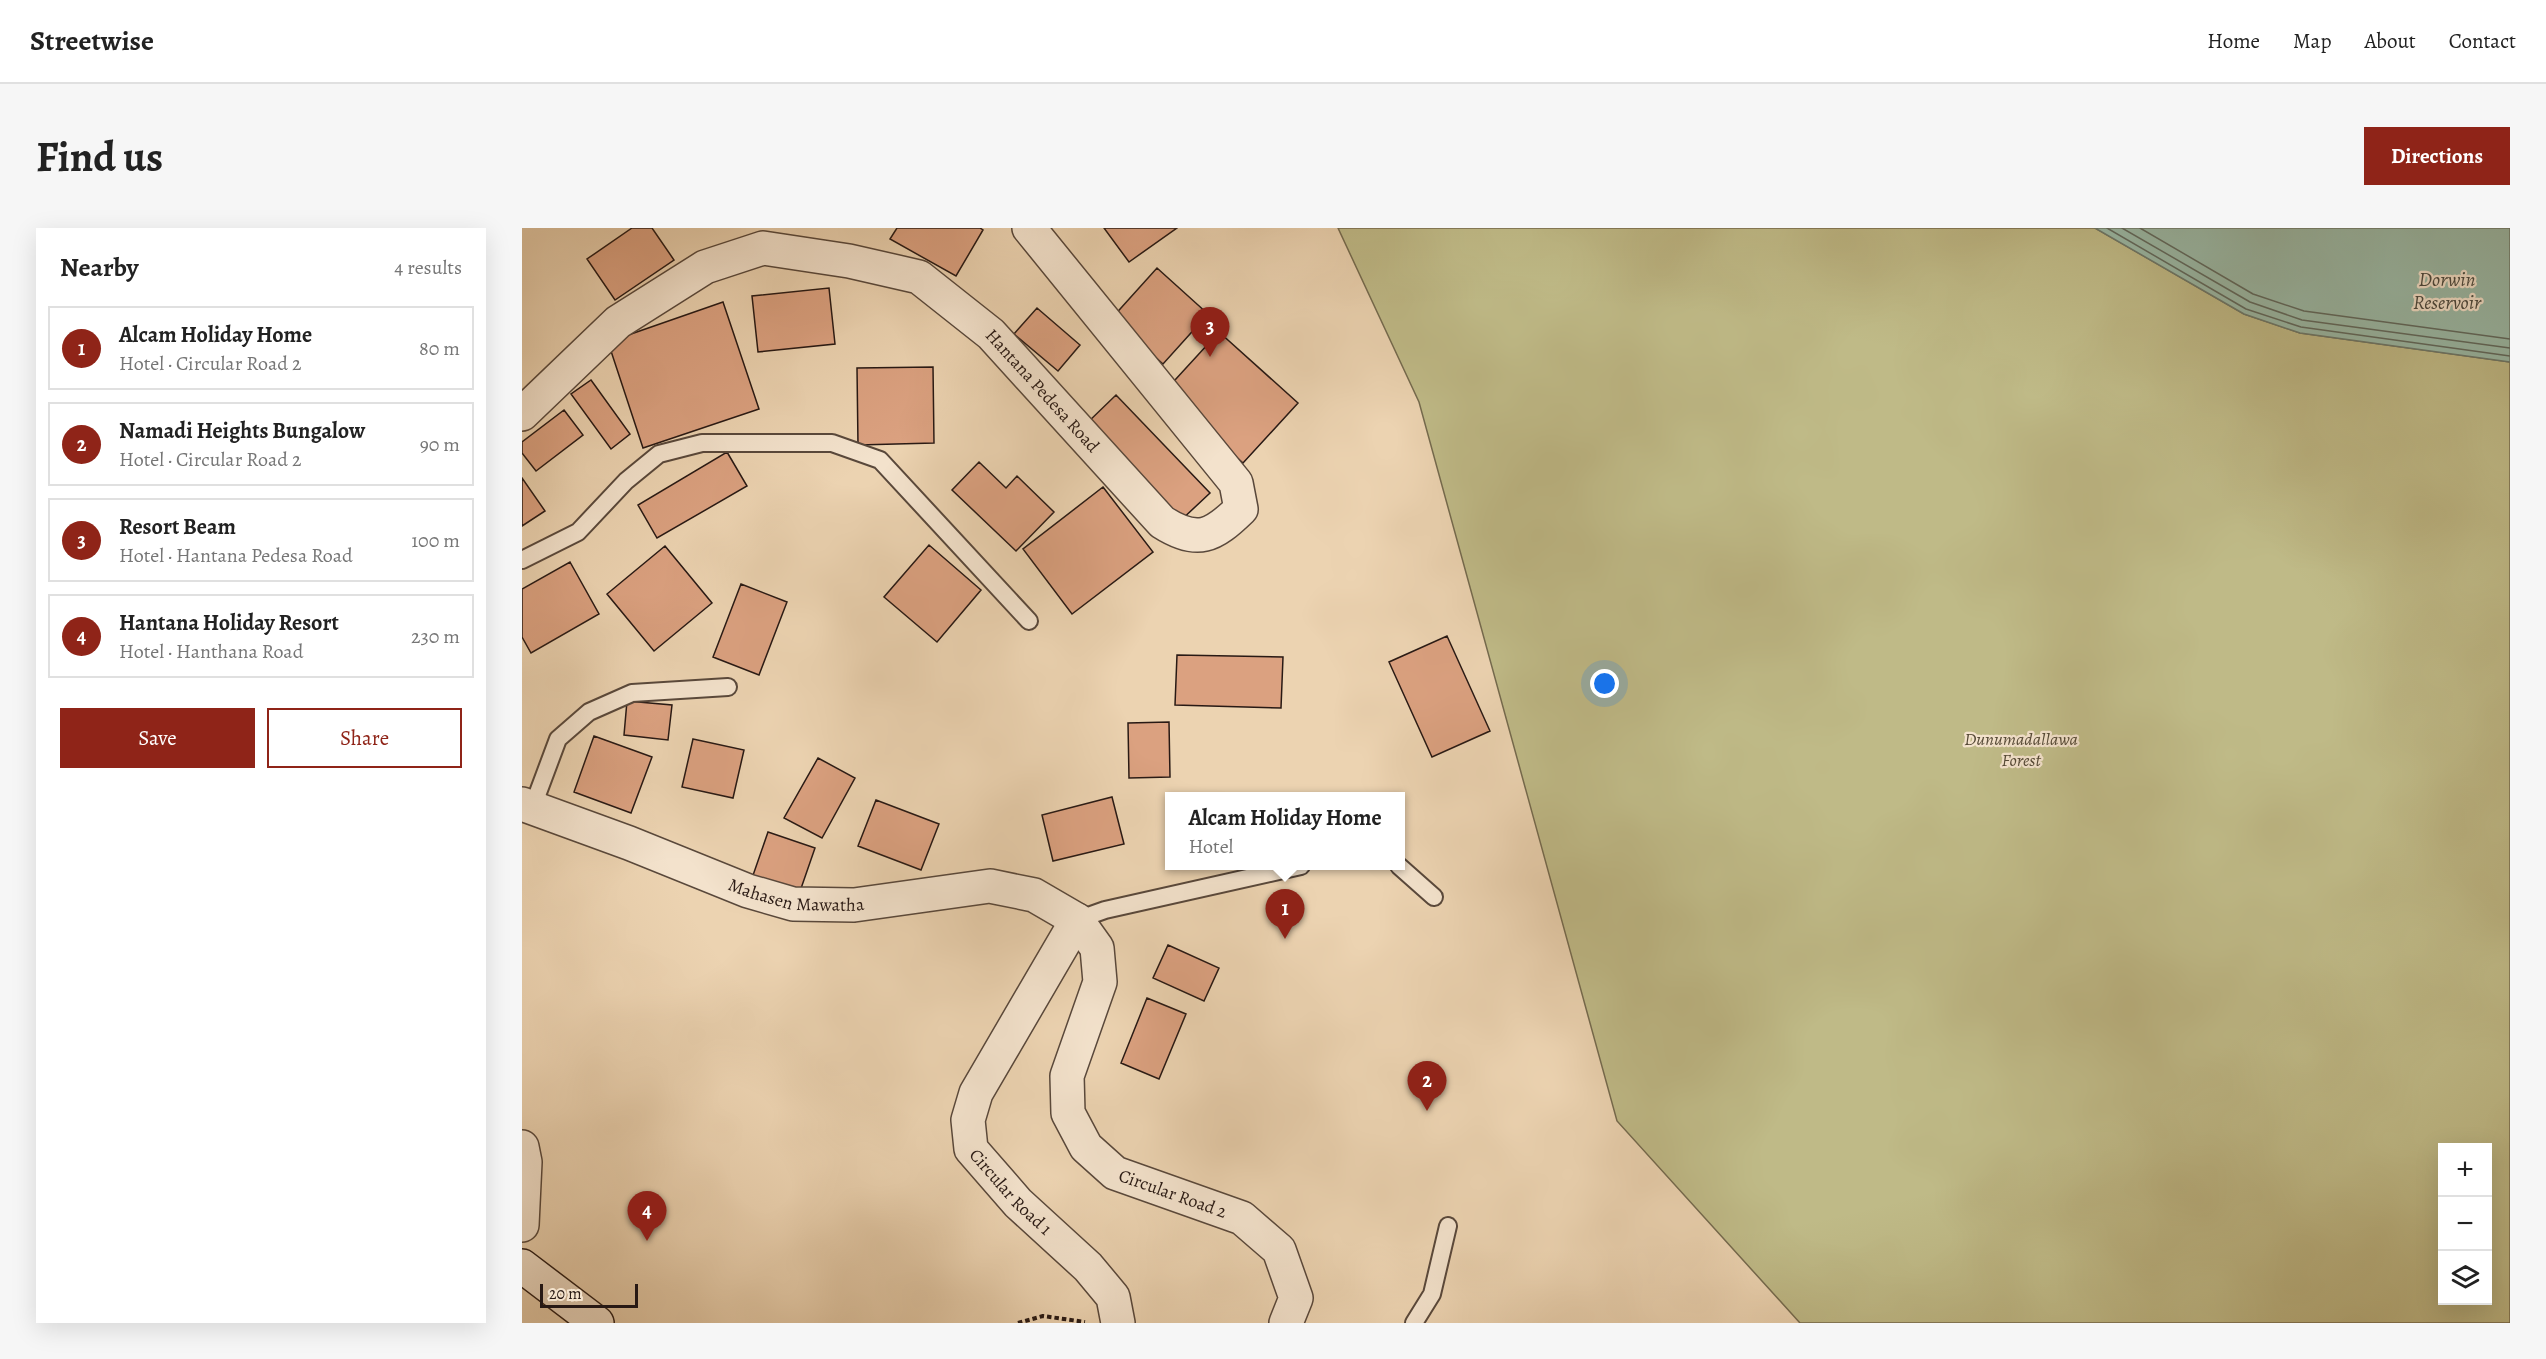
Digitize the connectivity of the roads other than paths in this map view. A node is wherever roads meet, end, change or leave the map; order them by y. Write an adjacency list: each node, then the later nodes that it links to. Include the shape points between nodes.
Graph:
1 (1029, 228): 2 (street, Hantana Pedesa Road, via 1236,483 1241,509 1219,531 1194,536 1162,522 991,334 919,277 849,261 764,248 705,267 618,322)
2 (522, 414)
3 (522, 560): 4 (lane, via 579,532 626,481 659,454 702,443 832,444 880,460)
4 (1029, 621)
5 (728, 687): 6 (lane, via 632,693 589,712 558,738)
6 (527, 805): 10 (street, Mahasen Mawatha, via 748,891 793,904 854,905 990,886 1034,895)
7 (1283, 870): 10 (lane, via 1105,910)
8 (1403, 870): 9 (lane)
9 (1434, 897)
10 (1077, 920): 16 (street, Circular Road 1, via 976,1093 968,1120 971,1149 1018,1203 1088,1267 1113,1297); 17 (street, Circular Road 2, via 1097,948 1100,982 1067,1076 1068,1113 1086,1147 1115,1173 1242,1218 1279,1250 1296,1298)
11 (522, 1147): 12 (street)
12 (522, 1225)
13 (1448, 1226): 18 (lane, via 1432,1294)
14 (522, 1266): 15 (street)
15 (597, 1323)
16 (1118, 1323)
17 (1286, 1323)
18 (1414, 1323)

